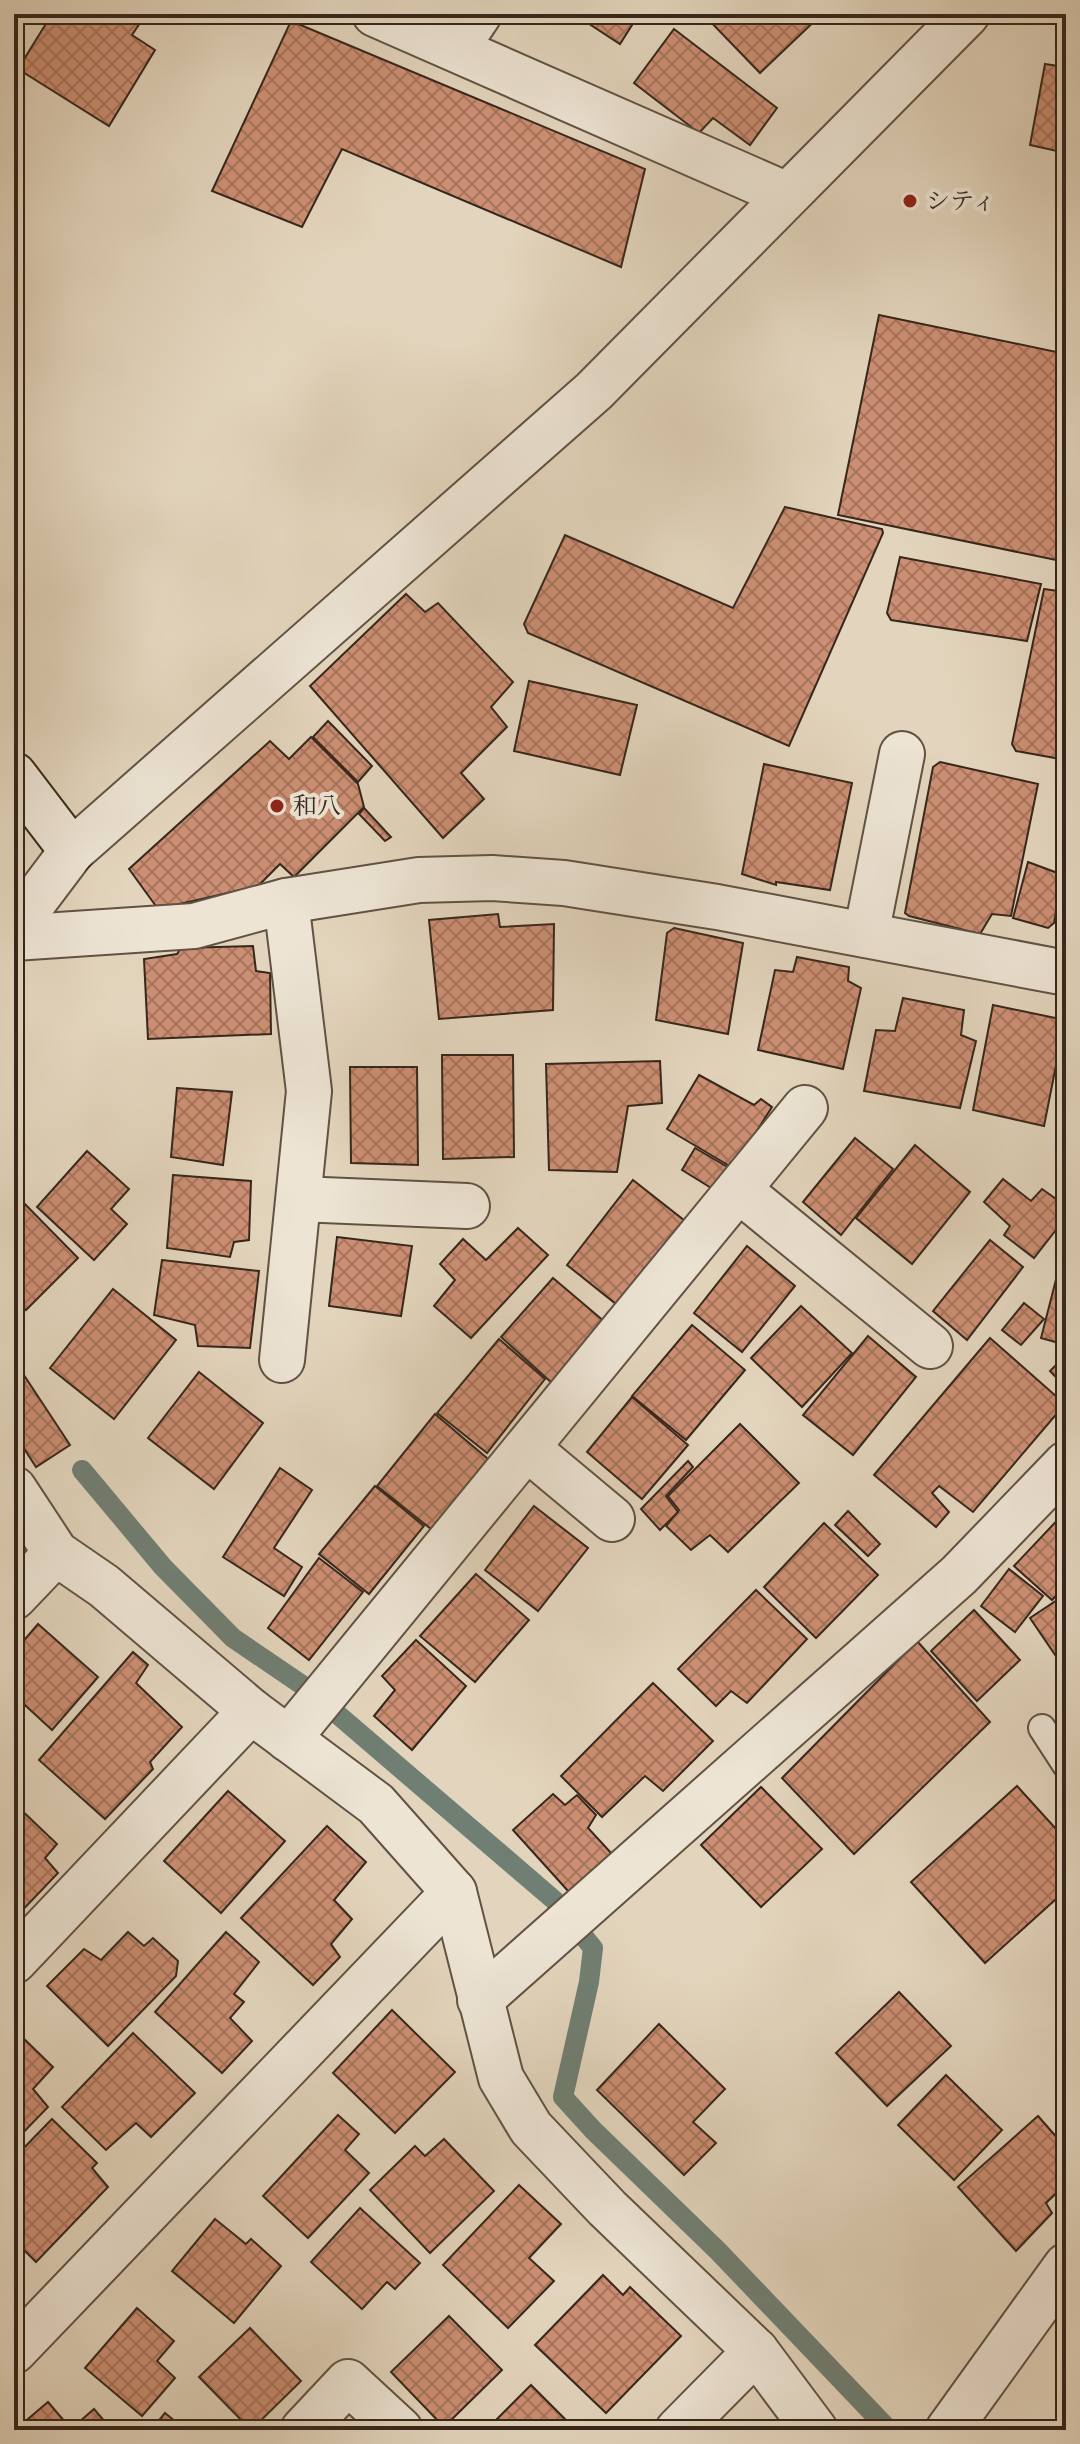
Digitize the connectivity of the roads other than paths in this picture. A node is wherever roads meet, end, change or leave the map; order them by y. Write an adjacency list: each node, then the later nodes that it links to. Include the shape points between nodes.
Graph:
1 (375, 14): 3 (street)
2 (967, 14): 4 (street)
3 (467, 31): 4 (street)
4 (787, 195): 7 (street, via 594,391)
5 (902, 754): 10 (street)
6 (14, 775): 7 (street)
7 (72, 851): 9 (street)
8 (286, 901): 10 (street, via 419,880 492,878 717,907); 11 (street, via 194,926); 15 (street, via 309,1091)
9 (14, 928)
10 (866, 935): 12 (street)
11 (14, 938)
12 (1066, 973)
13 (805, 1108): 14 (street)
14 (739, 1190): 17 (street); 19 (street)
15 (299, 1199): 16 (street); 18 (street)
16 (467, 1206)
17 (930, 1346)
18 (282, 1360)
19 (527, 1448): 22 (street); 26 (street)
20 (1066, 1464): 31 (street, via 959,1575)
21 (14, 1489): 23 (street)
22 (612, 1519)
23 (56, 1553): 24 (street); 25 (street, via 104,1586)
24 (14, 1597)
25 (251, 1711): 26 (street); 30 (street)
26 (306, 1717): 29 (street)
27 (1042, 1728): 28 (lane)
28 (1066, 1765)
29 (454, 1892): 31 (street); 33 (street)
30 (14, 1961)
31 (480, 2000): 34 (street, via 501,2078 531,2128)
32 (1066, 2266): 39 (street)
33 (14, 2351)
34 (756, 2351): 37 (street); 38 (street)
35 (303, 2430): 36 (street, via 348,2382)
36 (400, 2430)
37 (678, 2430)
38 (815, 2430)
39 (948, 2430)

